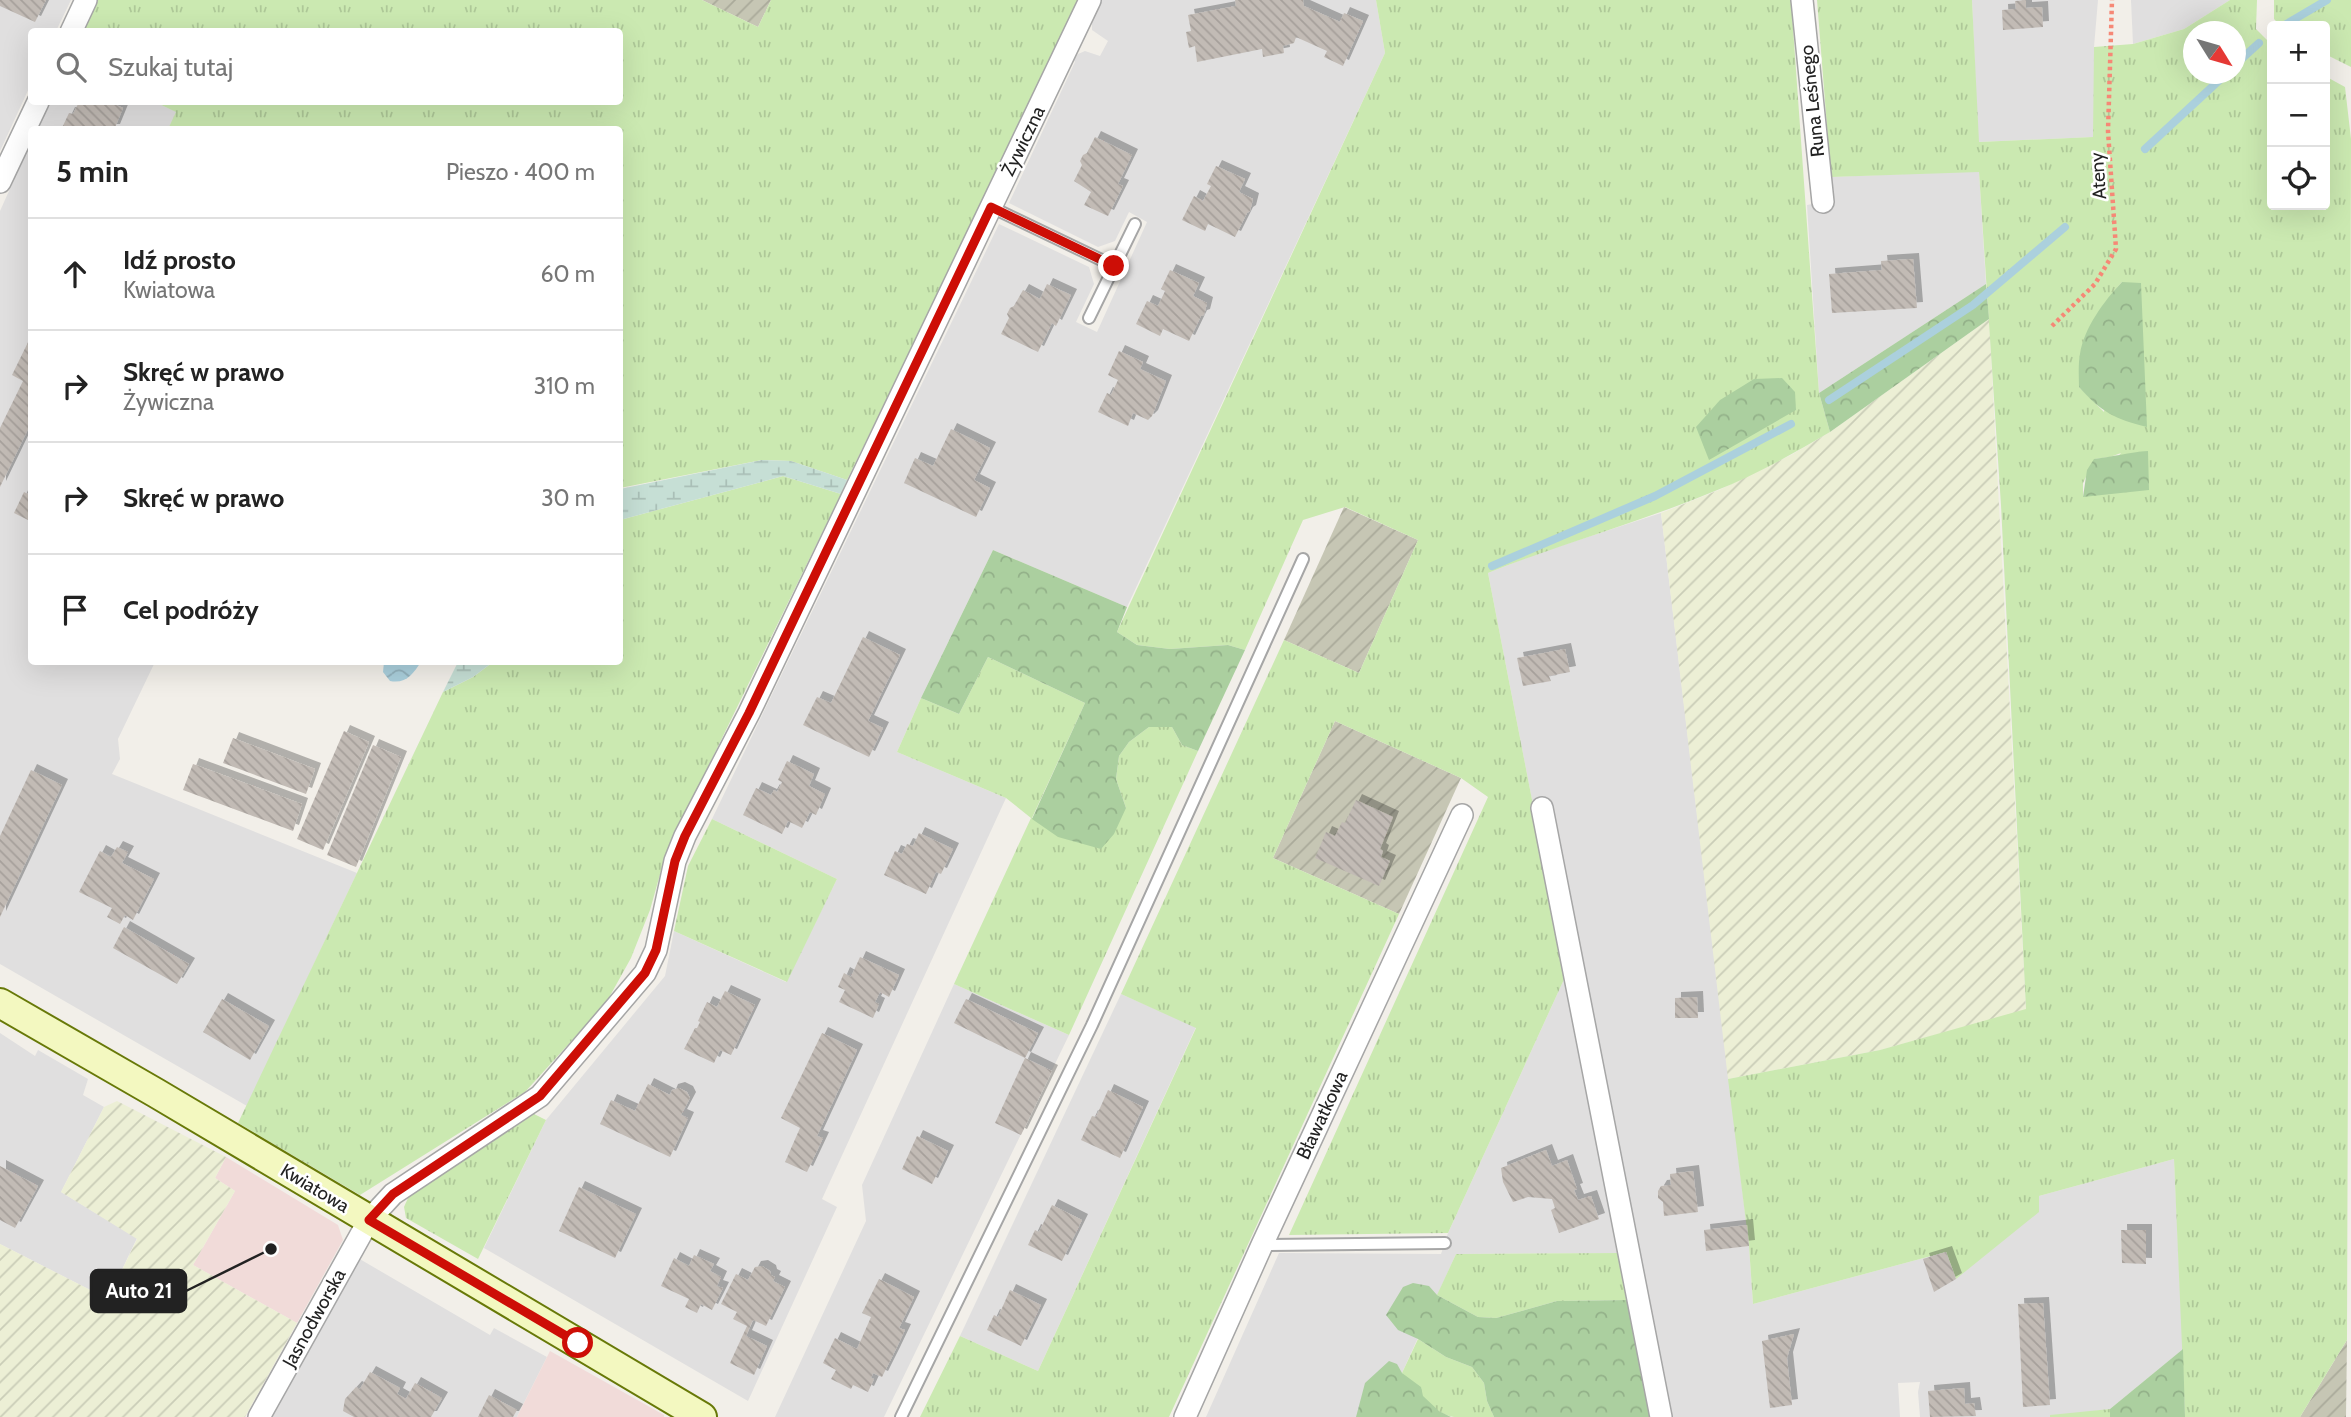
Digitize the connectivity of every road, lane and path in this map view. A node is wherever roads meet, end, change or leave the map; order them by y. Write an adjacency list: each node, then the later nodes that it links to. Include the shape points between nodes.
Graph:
1 (86, 0): 5 (street)
2 (1090, 0): 9 (street, Żywiczna)
3 (1802, 0): 8 (street, Runa Leśnego)
4 (2112, 0): 13 (path, Ateny, via 2108,131 2116,249 2095,285)
5 (73, 28)
6 (37, 105): 7 (street)
7 (0, 182)
8 (1823, 202)
9 (991, 207): 11 (lane); 18 (street, Żywiczna, via 749,713 685,836 675,861 656,950 645,973 540,1096 393,1194)
10 (1135, 223): 11 (lane)
11 (1114, 266): 12 (lane)
12 (1089, 318)
13 (2052, 326)
14 (1303, 559): 23 (lane, via 1092,1025)
15 (1542, 808): 25 (street)
16 (1462, 814): 20 (street, Bławatkowa)
17 (0, 1003): 18 (street, Kwiatowa)
18 (369, 1220): 21 (street, Jasnodworska); 22 (street, Kwiatowa)
19 (1445, 1243): 20 (lane)
20 (1262, 1245): 24 (street, Bławatkowa)
21 (259, 1417)
22 (702, 1417)
23 (901, 1417)
24 (1185, 1417)
25 (1661, 1417)

